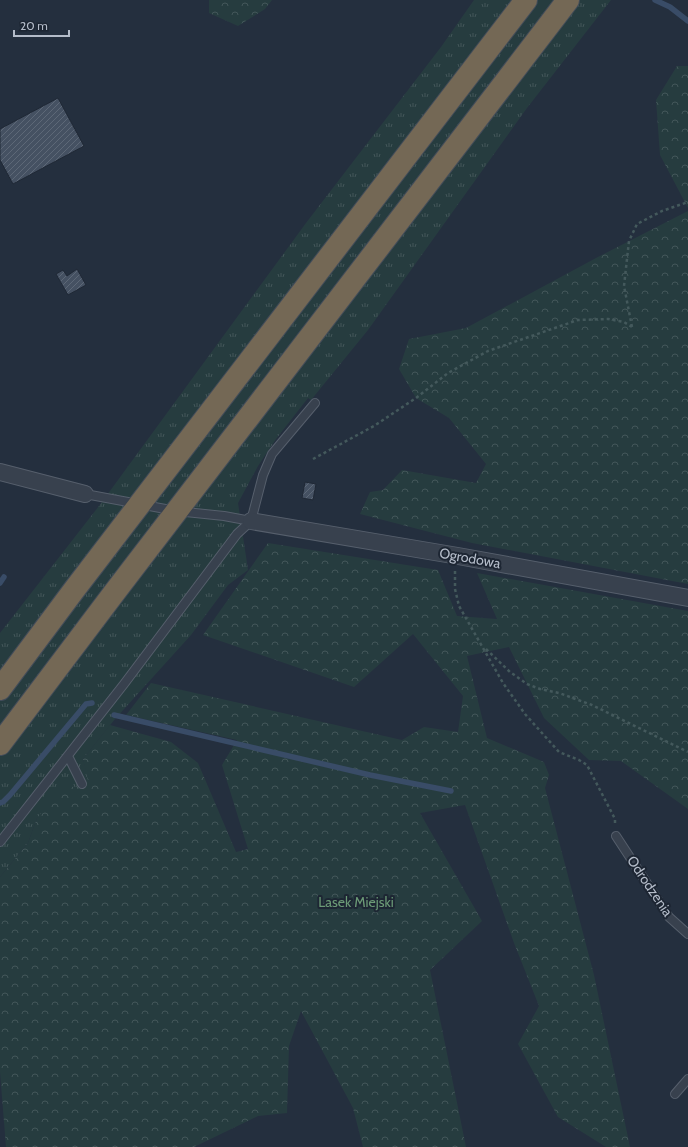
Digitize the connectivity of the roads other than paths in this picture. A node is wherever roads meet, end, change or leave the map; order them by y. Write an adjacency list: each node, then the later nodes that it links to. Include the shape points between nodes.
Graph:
1 (526, 0): 6 (highway)
2 (568, 0): 7 (highway)
3 (315, 403): 8 (lane, via 272,454 263,474)
4 (0, 472): 5 (street)
5 (85, 494): 6 (lane)
6 (140, 504): 7 (lane); 10 (highway)
7 (176, 511): 8 (lane); 11 (highway)
8 (251, 521): 9 (street, Ogrodowa); 12 (lane, via 237,534)
9 (688, 598)
10 (0, 689)
11 (0, 744)
12 (68, 756): 13 (lane); 15 (lane)
13 (82, 784)
14 (616, 836): 16 (lane, Odrodzenia, via 669,917)
15 (0, 842)
16 (688, 934)
17 (688, 1079): 18 (lane)
18 (675, 1094)

